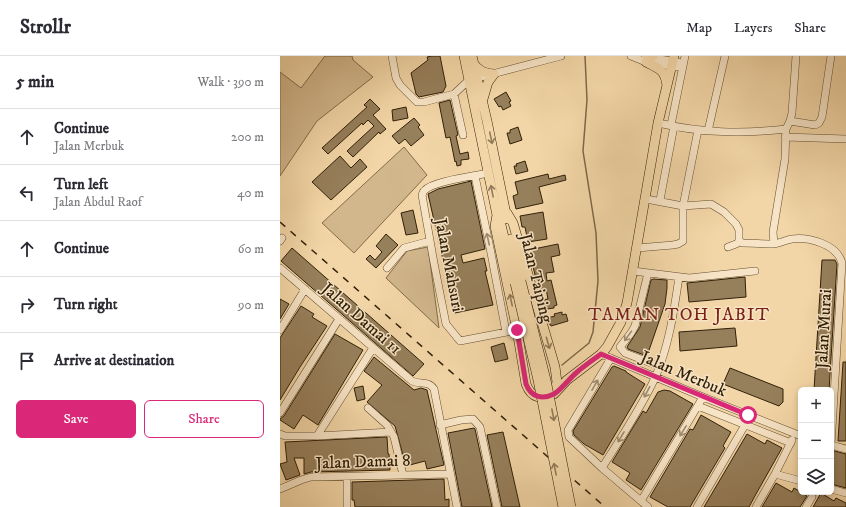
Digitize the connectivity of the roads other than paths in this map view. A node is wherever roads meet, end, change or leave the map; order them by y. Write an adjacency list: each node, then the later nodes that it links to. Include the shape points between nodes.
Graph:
1 (392, 56): 14 (street, via 396,78 417,102)
2 (464, 56): 12 (main road, Jalan Taiping)
3 (561, 56): 11 (street)
4 (632, 56): 8 (street)
5 (725, 56): 20 (street)
6 (796, 56): 16 (street)
7 (831, 56): 16 (street, via 820,123 815,125)
8 (648, 58): 10 (street); 13 (main road, via 662,70)
9 (472, 59): 11 (main road, via 476,67); 12 (main road, Jalan Taiping)
10 (677, 61): 13 (main road); 17 (main road); 17 (street)
11 (494, 74): 12 (street); 15 (main road, via 488,82)
12 (472, 79): 14 (street); 15 (main road, Jalan Taiping); 24 (main road, Jalan Taiping)
13 (667, 87): 17 (main road)
14 (454, 94): 21 (street)
15 (482, 100): 29 (main road, Jalan Taiping, one-way to 29)
16 (790, 121): 18 (street)
17 (667, 124): 19 (street); 26 (main road); 27 (street)
18 (786, 129): 20 (street); 22 (street)
19 (698, 130): 20 (street); 28 (street)
20 (708, 132)
21 (463, 135)
22 (785, 137): 23 (street); 33 (street, via 785,159 773,232)
23 (846, 139)
24 (488, 173): 25 (street); 30 (main road, Jalan Taiping, one-way to 24)
25 (475, 176): 31 (street, Jalan Mahsuri, via 423,190); 36 (street, one-way to 25)
26 (646, 199): 27 (street); 35 (main road)
27 (660, 200): 28 (street)
28 (683, 206): 32 (street, via 711,204 719,208 736,224); 35 (street, via 683,242 673,246)
29 (507, 213): 43 (main road, Jalan Taiping); 53 (main road, one-way to 53, via 513,223)
30 (497, 215): 36 (main road); 43 (main road, Jalan Taiping)
31 (430, 241): 38 (street, via 404,248); 48 (street, Jalan Mahsuri, via 446,324 460,341)
32 (740, 241): 33 (street); 34 (street)
33 (774, 244): 61 (street, Jalan Murai, via 802,239 835,250 840,256 842,263)
34 (728, 247)
35 (637, 248): 39 (main road)
36 (496, 252): 47 (main road, one-way to 36); 48 (street)
37 (280, 268): 44 (street, Jalan Damai 11)
38 (387, 268)
39 (633, 271): 41 (street); 50 (main road, via 621,322)
40 (755, 271): 42 (street)
41 (648, 273): 42 (street); 52 (street, one-way to 52, via 635,326 620,347 625,353)
42 (679, 277): 52 (street, via 671,328)
43 (518, 282): 85 (main road, Jalan Taiping, one-way to 43, bridge); 86 (main road, Jalan Taiping, one-way to 86, bridge, via 546,380)
44 (305, 289): 45 (street, Jalan Damai 11); 46 (street)
45 (339, 319): 49 (street, Jalan Damai 11); 60 (street)
46 (280, 330)
47 (517, 330): 48 (street); 56 (main road, via 528,390 538,397)
48 (506, 332)
49 (373, 348): 62 (street, Jalan Damai 11, via 412,381 427,382 431,385 434,389); 67 (street)
50 (601, 354): 51 (street, Jalan Merbuk); 54 (main road)
51 (611, 358): 55 (street, Jalan Merbuk); 71 (street, one-way to 51, via 569,437 568,430)
52 (659, 366): 55 (street)
53 (555, 368): 54 (main road, via 564,375); 56 (main road, via 557,382)
54 (577, 372): 56 (main road)
55 (655, 377): 57 (street, Jalan Merbuk); 71 (street, one-way to 71)
56 (554, 394)
57 (703, 397): 58 (street); 66 (street, Jalan Merbuk)
58 (698, 406): 63 (street); 81 (street, one-way to 81)
59 (368, 408): 64 (street)
60 (280, 413)
61 (832, 423)
62 (440, 425): 72 (street); 84 (street, via 473,419 477,422)
63 (745, 425): 68 (street); 88 (street)
64 (391, 432): 67 (street); 74 (street)
65 (280, 434): 67 (street)
66 (797, 435): 68 (street)
67 (317, 436)
68 (791, 443): 73 (street)
69 (834, 446): 70 (street)
70 (846, 449)
71 (602, 468): 81 (street)
72 (450, 474): 74 (street, Jalan Damai 8); 83 (street)
73 (775, 474): 76 (street); 89 (street)
74 (403, 475): 75 (street, Jalan Damai 8)
75 (347, 476): 77 (street, Jalan Damai 8, via 311,478); 82 (street)
76 (798, 481)
77 (280, 489)
78 (834, 490): 79 (street)
79 (846, 493)
80 (812, 497): 90 (street)
81 (641, 501): 87 (street)
82 (348, 507)
83 (457, 507)
84 (496, 507)
85 (563, 507)
86 (571, 507)
87 (648, 507)
88 (697, 507)
89 (756, 507)
90 (806, 507)

